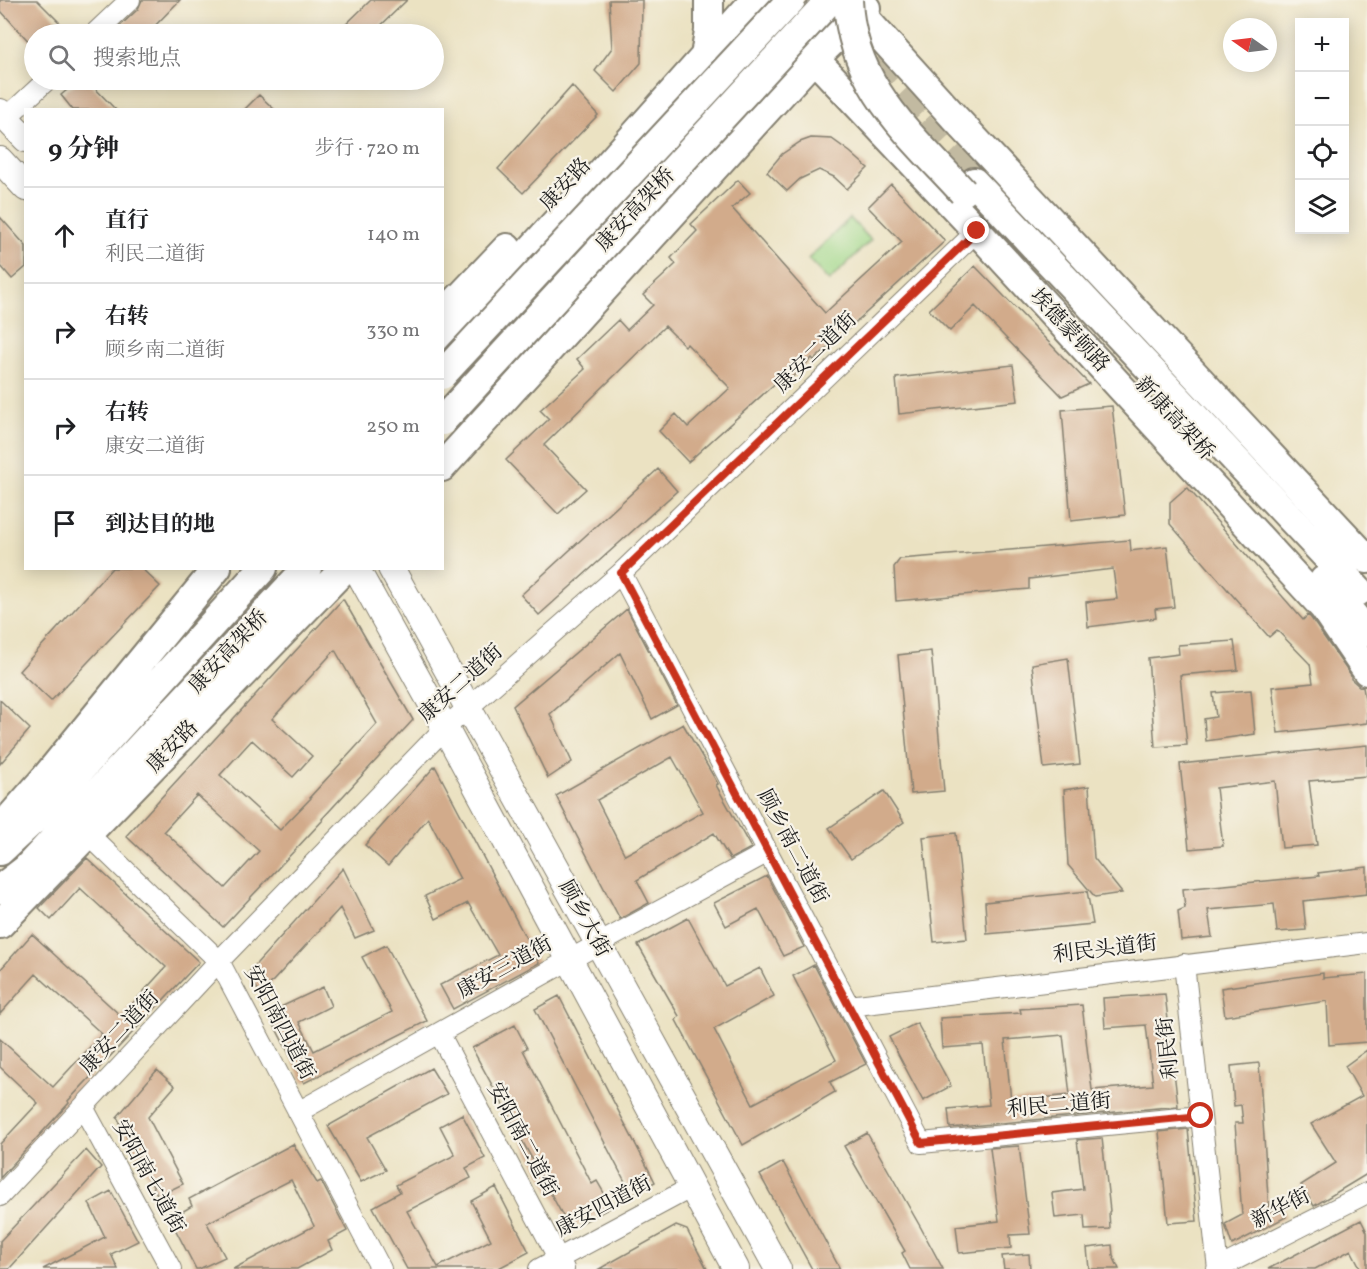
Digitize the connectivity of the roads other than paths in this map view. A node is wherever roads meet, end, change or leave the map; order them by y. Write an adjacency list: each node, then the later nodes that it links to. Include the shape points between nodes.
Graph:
1 (130, 0): 8 (street)
2 (709, 0): 9 (highway, via 709,31)
3 (755, 0): 9 (highway, 康安路)
4 (762, 0): 16 (highway, 埃德蒙顿路)
5 (791, 0): 19 (highway, 康安高架桥, bridge)
6 (830, 0): 20 (highway, 康安高架桥, bridge)
7 (860, 2): 10 (highway); 23 (highway, via 954,117); 35 (highway, 新康高架桥, bridge, via 851,31 879,98 1335,591)
8 (105, 24)
9 (702, 60): 17 (highway, 康安路, via 652,96); 18 (highway, 康安路)
10 (803, 70): 21 (highway, via 753,106); 22 (highway)
11 (34, 90): 12 (street)
12 (3, 115): 13 (main road)
13 (24, 137)
14 (0, 160): 15 (main road)
15 (24, 186)
16 (977, 231): 31 (street, 康安二道街); 36 (highway, 埃德蒙顿路, via 1324,608)
17 (444, 314)
18 (444, 345)
19 (444, 373)
20 (444, 419)
21 (444, 442)
22 (444, 465)
23 (1367, 559)
24 (215, 570): 39 (highway)
25 (304, 570): 34 (highway, 康安高架桥)
26 (311, 570): 34 (highway)
27 (343, 570): 40 (highway, 康安路)
28 (357, 570): 38 (main road, 顾乡大街)
29 (392, 570): 37 (main road, 顾乡大街)
30 (260, 571): 39 (highway, 康安高架桥, via 42,812)
31 (621, 573): 37 (street, 康安二道街); 41 (street, 顾乡南二道街)
32 (1367, 578): 33 (highway, 埃德蒙顿路, via 979,177)
33 (1367, 600)
34 (276, 601): 42 (highway, 康安高架桥, via 33,861)
35 (1367, 632)
36 (1367, 671)
37 (468, 708): 38 (street, 康安二道街); 45 (main road, 顾乡大街)
38 (446, 729): 46 (main road, 顾乡大街); 47 (street, 康安二道街)
39 (0, 834)
40 (88, 834): 43 (highway, 康安路); 47 (street, 安阳南四道街)
41 (768, 852): 45 (street, 康安三道街); 49 (street, 顾乡南二道街)
42 (0, 889)
43 (0, 924)
44 (1367, 943): 48 (street, 利民头道街)
45 (598, 944): 46 (street, 康安三道街); 63 (main road, 顾乡大街)
46 (569, 960): 50 (street, 康安三道街); 55 (main road, 顾乡大街)
47 (219, 961): 51 (street, 康安二道街); 52 (street, 安阳南四道街)
48 (1184, 964): 49 (street, 利民头道街); 53 (street, 利民街)
49 (849, 1006): 54 (street, 顾乡南二道街)
50 (439, 1033): 52 (street, 康安三道街); 58 (street, 安阳南二道街)
51 (83, 1107): 57 (street, 康安二道街); 59 (street, 安阳南七道街)
52 (298, 1112): 60 (street, 安阳南四道街)
53 (1201, 1116): 54 (street, 利民二道街); 64 (street, 利民街)
54 (921, 1143)
55 (692, 1187): 58 (street, 康安四道街); 62 (main road, 顾乡大街)
56 (1367, 1193): 64 (street, 新华街)
57 (0, 1196)
58 (561, 1264): 61 (street, 康安四道街)
59 (171, 1269)
60 (381, 1269)
61 (538, 1269)
62 (736, 1269)
63 (778, 1269)
64 (1217, 1269)

